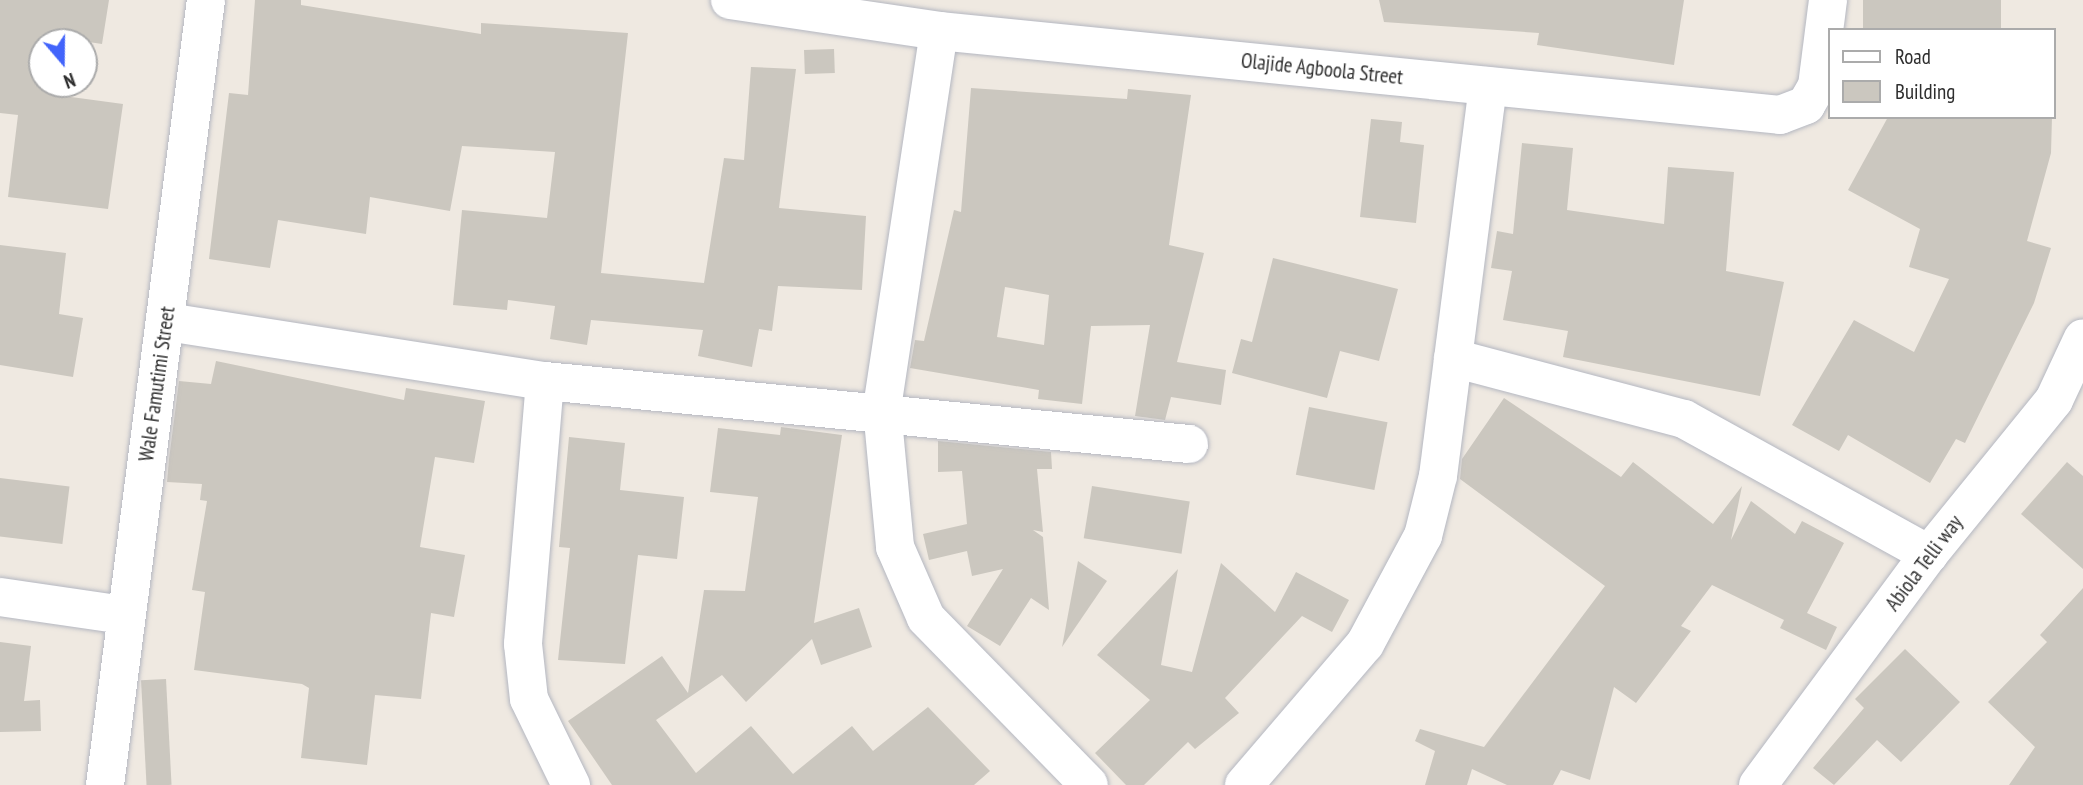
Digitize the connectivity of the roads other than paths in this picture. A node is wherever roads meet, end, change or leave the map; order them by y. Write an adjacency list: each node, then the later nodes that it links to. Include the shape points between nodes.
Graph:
1 (206, 0): 6 (street, Wale Famutimi Street)
2 (730, 0): 4 (street, Olajide Agboola Street)
3 (1828, 0): 5 (street, Olajide Agboola Street, via 1817,86 1806,105 1780,115)
4 (939, 31): 5 (street, Olajide Agboola Street); 10 (street)
5 (1488, 86): 8 (street)
6 (167, 323): 9 (street); 14 (street, Wale Famutimi Street)
7 (2083, 338): 12 (street, Abiola Telli way, via 2054,400)
8 (1453, 358): 12 (street, via 1684,419); 19 (street, via 1435,488 1423,536 1396,595 1365,644)
9 (545, 381): 10 (street); 17 (street, via 523,644 529,699)
10 (882, 409): 11 (street); 18 (street, via 895,547 905,581 926,618)
11 (1189, 444)
12 (1929, 554): 16 (street, Abiola Telli way)
13 (0, 597): 14 (street)
14 (124, 615): 15 (street, Wale Famutimi Street)
15 (106, 776)
16 (1766, 782)
17 (571, 785)
18 (1089, 785)
19 (1244, 785)

